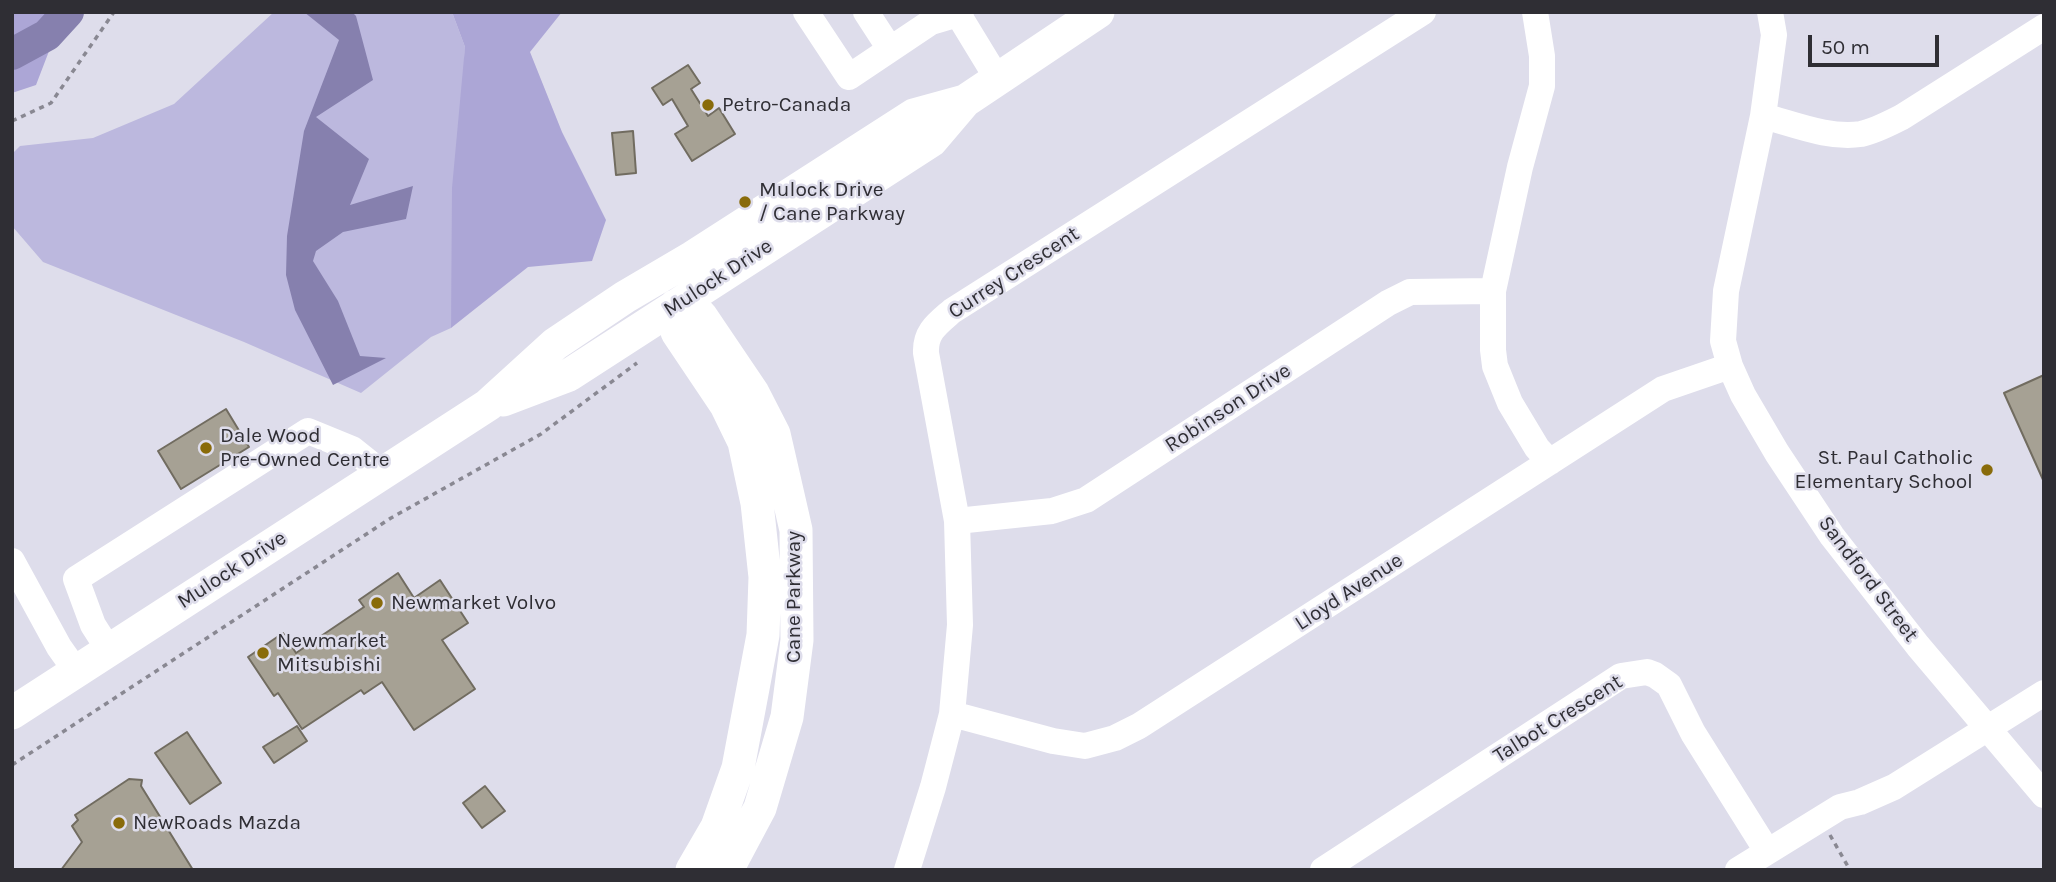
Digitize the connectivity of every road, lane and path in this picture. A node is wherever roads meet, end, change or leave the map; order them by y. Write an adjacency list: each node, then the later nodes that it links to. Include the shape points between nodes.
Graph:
1 (114, 12): 15 (path, via 51,103)
2 (806, 12): 11 (street, via 849,77)
3 (866, 12): 11 (street)
4 (1098, 12): 12 (main road, Mulock Drive)
5 (1423, 12): 24 (street, Currey Crescent, via 952,311 930,330 925,342 928,371)
6 (1535, 12): 17 (street, via 1542,86)
7 (1770, 12): 14 (street, Sandford Street, via 1774,35)
8 (959, 13): 9 (street); 12 (street)
9 (928, 17): 11 (street)
10 (2044, 27): 14 (street, via 1878,129 1836,135)
11 (890, 49)
12 (997, 78): 13 (main road, Mulock Drive)
13 (965, 101): 16 (main road, Mulock Drive, via 914,115); 18 (main road, Mulock Drive, via 931,141)
14 (1763, 116): 20 (street, Sandford Street, via 1726,291 1723,341)
15 (12, 121)
16 (657, 279): 18 (street, Cane Parkway); 21 (main road, Mulock Drive, via 555,344)
17 (1493, 291): 22 (street, via 1495,366 1510,403); 24 (street, Robinson Drive, via 1410,292 1086,500 1052,511)
18 (675, 306): 21 (main road, Mulock Drive, via 569,375); 29 (main road, Cane Parkway, via 677,332 726,405 744,442 757,503 765,577 763,623); 32 (main road, Cane Parkway, via 701,316 774,434 796,530 797,640)
19 (639, 360): 34 (path, via 541,434 391,518)
20 (1730, 366): 22 (street, Lloyd Avenue, via 1663,389); 33 (street, Sandford Street, via 1759,423 1832,536)
21 (488, 405): 23 (main road, Mulock Drive)
22 (1550, 463): 31 (street, Lloyd Avenue, via 1115,738 1084,746)
23 (382, 473): 26 (main road, Mulock Drive); 26 (street, via 352,449 307,431 76,579 93,625)
24 (957, 521): 31 (street, Currey Crescent, via 960,625)
25 (12, 561): 27 (street)
26 (109, 650): 27 (main road, Mulock Drive)
27 (76, 671): 30 (main road, Mulock Drive)
28 (2044, 692): 33 (street)
29 (748, 712): 32 (street); 38 (main road, Cane Parkway, via 738,768 717,827)
30 (12, 713)
31 (951, 714): 40 (street, Currey Crescent)
32 (787, 718): 39 (main road, Cane Parkway, via 760,808)
33 (1989, 727): 35 (street, Sandford Street); 36 (street, via 1894,788)
34 (12, 765)
35 (2044, 795)
36 (1820, 818): 37 (street); 43 (path)
37 (1767, 851): 41 (street, Talbot Crescent, via 1692,733 1669,685 1647,672 1621,676); 42 (street)
38 (692, 870)
39 (727, 870)
40 (907, 870)
41 (1323, 870)
42 (1738, 870)
43 (1850, 870)

